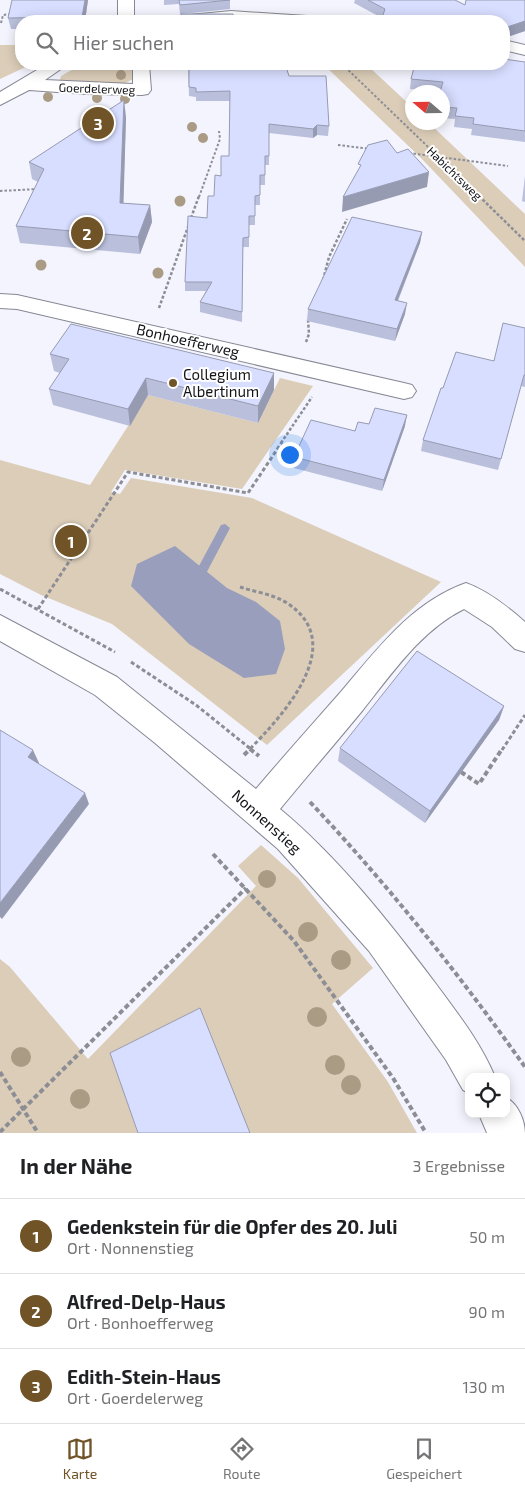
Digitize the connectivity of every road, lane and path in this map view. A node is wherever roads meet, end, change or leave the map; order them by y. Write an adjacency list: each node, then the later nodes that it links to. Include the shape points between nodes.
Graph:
1 (126, 0): 3 (street)
2 (13, 14): 4 (path, via 3,15)
3 (126, 15)
4 (1, 23): 5 (path)
5 (0, 27)
6 (510, 46): 7 (street)
7 (525, 50)
8 (49, 70): 11 (street, Goerdelerweg)
9 (141, 70): 11 (street, Goerdelerweg, via 142,90)
10 (348, 70): 17 (path, Habichtsweg)
11 (25, 84): 12 (street, Goerdelerweg)
12 (0, 100)
13 (219, 131): 26 (path, via 220,139 160,304)
14 (338, 145): 15 (path)
15 (374, 149)
16 (402, 152): 17 (path)
17 (440, 158): 18 (path); 22 (path, Habichtsweg)
18 (508, 166)
19 (40, 189): 20 (path)
20 (0, 191)
21 (347, 219): 23 (path)
22 (525, 241)
23 (322, 285)
24 (0, 301): 26 (street, Bonhoefferweg)
25 (308, 317): 27 (path, via 309,334)
26 (147, 330): 27 (street, Bonhoefferweg)
27 (297, 366): 28 (street, Bonhoefferweg)
28 (404, 391)
29 (311, 398): 31 (path, via 248,493 128,472)
30 (240, 587): 35 (path, via 290,605 312,635 312,660 301,687)
31 (45, 599)
32 (0, 627): 37 (street, Nonnenstieg, via 106,686)
33 (525, 640): 37 (street, via 502,619 466,595 448,603 394,652)
34 (525, 715): 36 (path, via 479,784)
35 (260, 739)
36 (461, 772)
37 (258, 811): 41 (street, Nonnenstieg, via 290,838 381,939)
38 (213, 854): 39 (path)
39 (246, 888): 42 (path); 46 (path, via 294,940 393,1078)
40 (0, 1072): 42 (path)
41 (474, 1073)
42 (25, 1109): 44 (path); 45 (path)
43 (500, 1118): 47 (street)
44 (0, 1132)
45 (38, 1133)
46 (426, 1133)
47 (508, 1133)

